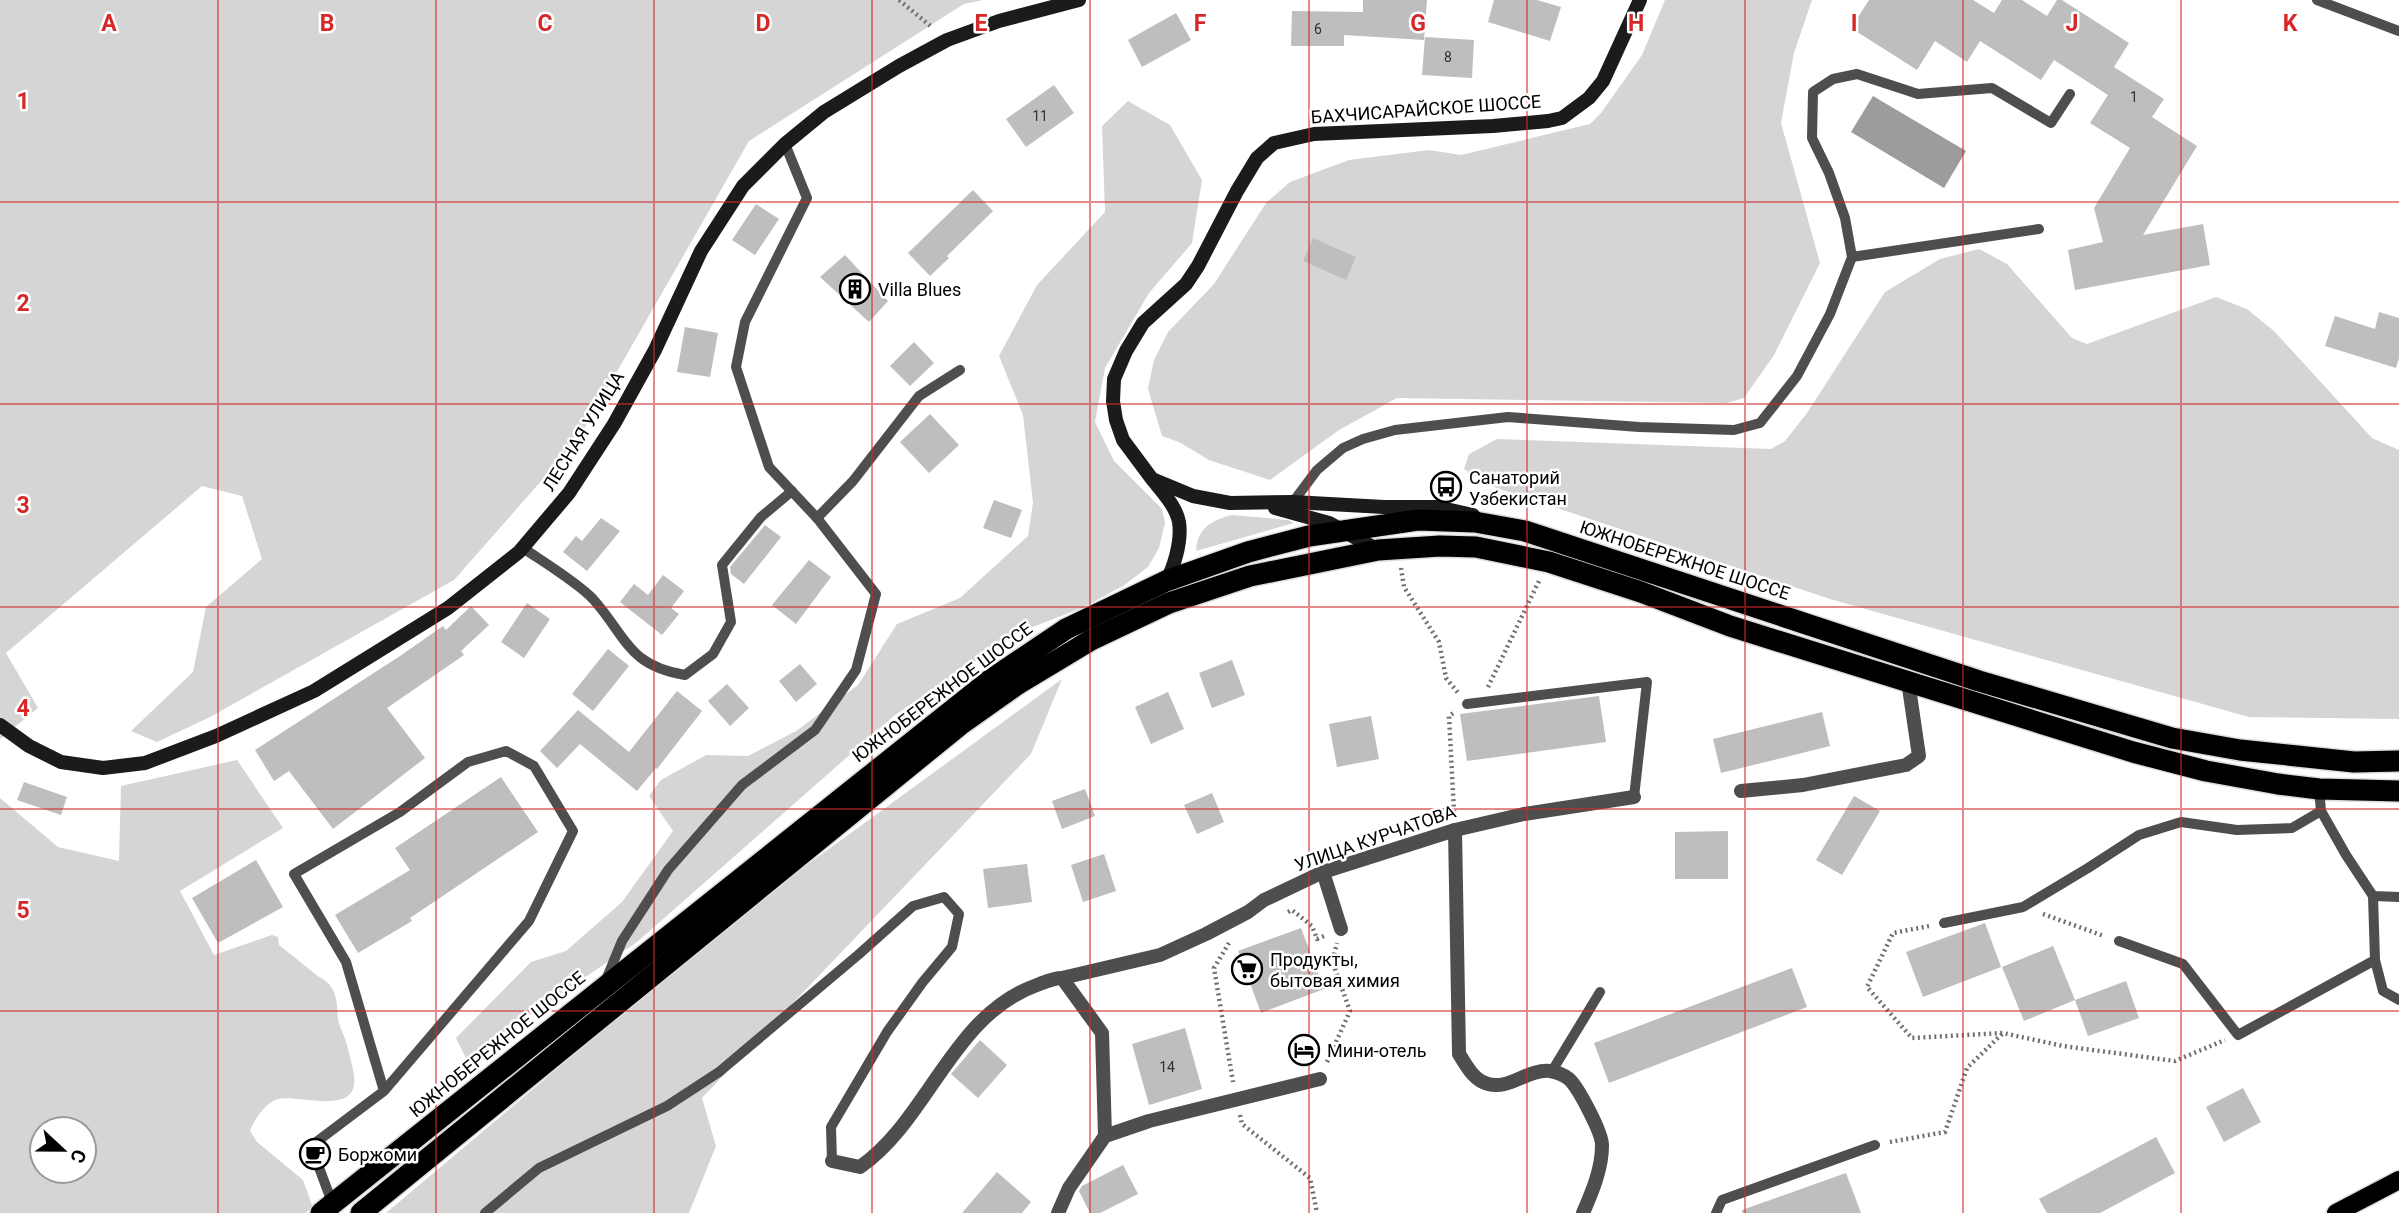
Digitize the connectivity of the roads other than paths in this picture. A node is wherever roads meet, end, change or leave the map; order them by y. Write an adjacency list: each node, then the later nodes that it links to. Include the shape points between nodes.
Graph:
1 (1079, 0): 6 (main road, ЛЕСНАЯ УЛИЦА, via 947,40 824,112)
2 (1640, 0): 10 (main road, БАХЧИСАРАЙСКОЕ ШОССЕ, via 1603,81 1562,118 1314,134 1274,144 1256,158 1198,266 1186,284 1143,323 1114,379 1113,401 1123,440)
3 (2317, 0): 4 (lane)
4 (2399, 31)
5 (2070, 94): 8 (lane, via 2051,123 1992,88 1918,94 1857,74 1833,79 1813,92 1812,138 1845,218)
6 (785, 144): 11 (lane, via 807,198 746,322 736,367 769,467); 16 (main road, ЛЕСНАЯ УЛИЦА, via 743,186 701,251 614,425 569,492)
7 (2039, 229): 8 (lane)
8 (1852, 257): 12 (lane, via 1830,314 1797,376 1760,423 1734,430 1508,417 1395,430 1343,448 1317,470)
9 (960, 370): 14 (lane, via 919,396 853,481)
10 (1152, 479): 13 (main road, via 1193,496); 18 (main road, БАХЧИСАРАЙСКОЕ ШОССЕ, via 1179,520 1179,537)
11 (792, 491): 14 (lane); 16 (lane, via 761,517 722,565 730,622 713,654 685,675 661,671 636,656 591,597)
12 (1293, 502): 13 (main road); 15 (main road, via 1437,507)
13 (1264, 504): 17 (main road, via 1329,523)
14 (817, 518): 38 (lane, via 876,594 856,670 815,730 742,785 668,870 622,942)
15 (1525, 531): 18 (highway, ЮЖНОБЕРЕЖНОЕ ШОССЕ, via 1475,522 1418,520 1345,530 1248,552); 23 (highway, ЮЖНОБЕРЕЖНОЕ ШОССЕ, via 1979,681 2172,738 2307,758)
16 (523, 548): 22 (main road, ЛЕСНАЯ УЛИЦА, via 448,608 314,691 145,763 103,768 61,762)
17 (1378, 550): 19 (highway, via 1250,576); 20 (highway, via 1476,548 1549,562 1730,626)
18 (1166, 581): 19 (main road, БАХЧИСАРАЙСКОЕ ШОССЕ); 38 (highway, ЮЖНОБЕРЕЖНОЕ ШОССЕ, via 1066,629 990,680)
19 (1145, 614): 50 (highway, via 1018,684 960,726)
20 (1908, 681): 24 (highway, via 2133,752 2206,771); 26 (street, via 1919,756 1906,765)
21 (1466, 704): 27 (lane, via 1647,682)
22 (0, 725)
23 (2399, 761)
24 (2319, 789): 25 (highway); 28 (lane)
25 (2399, 791)
26 (1741, 792)
27 (1634, 797): 29 (street, УЛИЦА КУРЧАТОВА)
28 (2320, 811): 31 (lane); 33 (lane, via 2292,828 2237,830 2181,822 2139,835 2023,907)
29 (1455, 830): 30 (street, УЛИЦА КУРЧАТОВА); 41 (street, via 1459,1054 1473,1076 1486,1084)
30 (1323, 872): 34 (street); 37 (street, УЛИЦА КУРЧАТОВА, via 1160,955)
31 (2373, 896): 32 (lane); 36 (lane)
32 (2399, 897)
33 (1944, 923)
34 (1341, 929)
35 (2119, 941): 36 (lane, via 2183,964 2238,1035)
36 (2375, 960): 40 (lane, via 2383,991)
37 (1062, 978): 44 (street, via 1102,1033); 46 (street, УЛИЦА КУРЧАТОВА, via 1025,989 988,1015 879,1154 860,1167)
38 (602, 989): 49 (highway, ЮЖНОБЕРЕЖНОЕ ШОССЕ)
39 (1600, 992): 41 (lane)
40 (2399, 1000)
41 (1552, 1071): 53 (street, via 1567,1077 1579,1091 1603,1143)
42 (1320, 1079): 44 (street)
43 (384, 1091): 43 (lane, via 529,921 573,831 534,766 506,751 468,762 400,812 294,874 346,962); 49 (lane, via 312,1146)
44 (1105, 1136): 52 (street, via 1069,1188)
45 (1875, 1144): 54 (lane, via 1722,1200)
46 (832, 1161): 51 (lane, via 831,1127 851,1091 887,1032 952,947 959,914 944,897 913,906 719,1072 667,1106 539,1168)
47 (2399, 1180): 55 (main road)
48 (2399, 1190): 56 (main road)
49 (331, 1210)
50 (361, 1213)
51 (485, 1213)
52 (1058, 1213)
53 (1583, 1213)
54 (1716, 1213)
55 (2336, 1213)
56 (2355, 1213)

